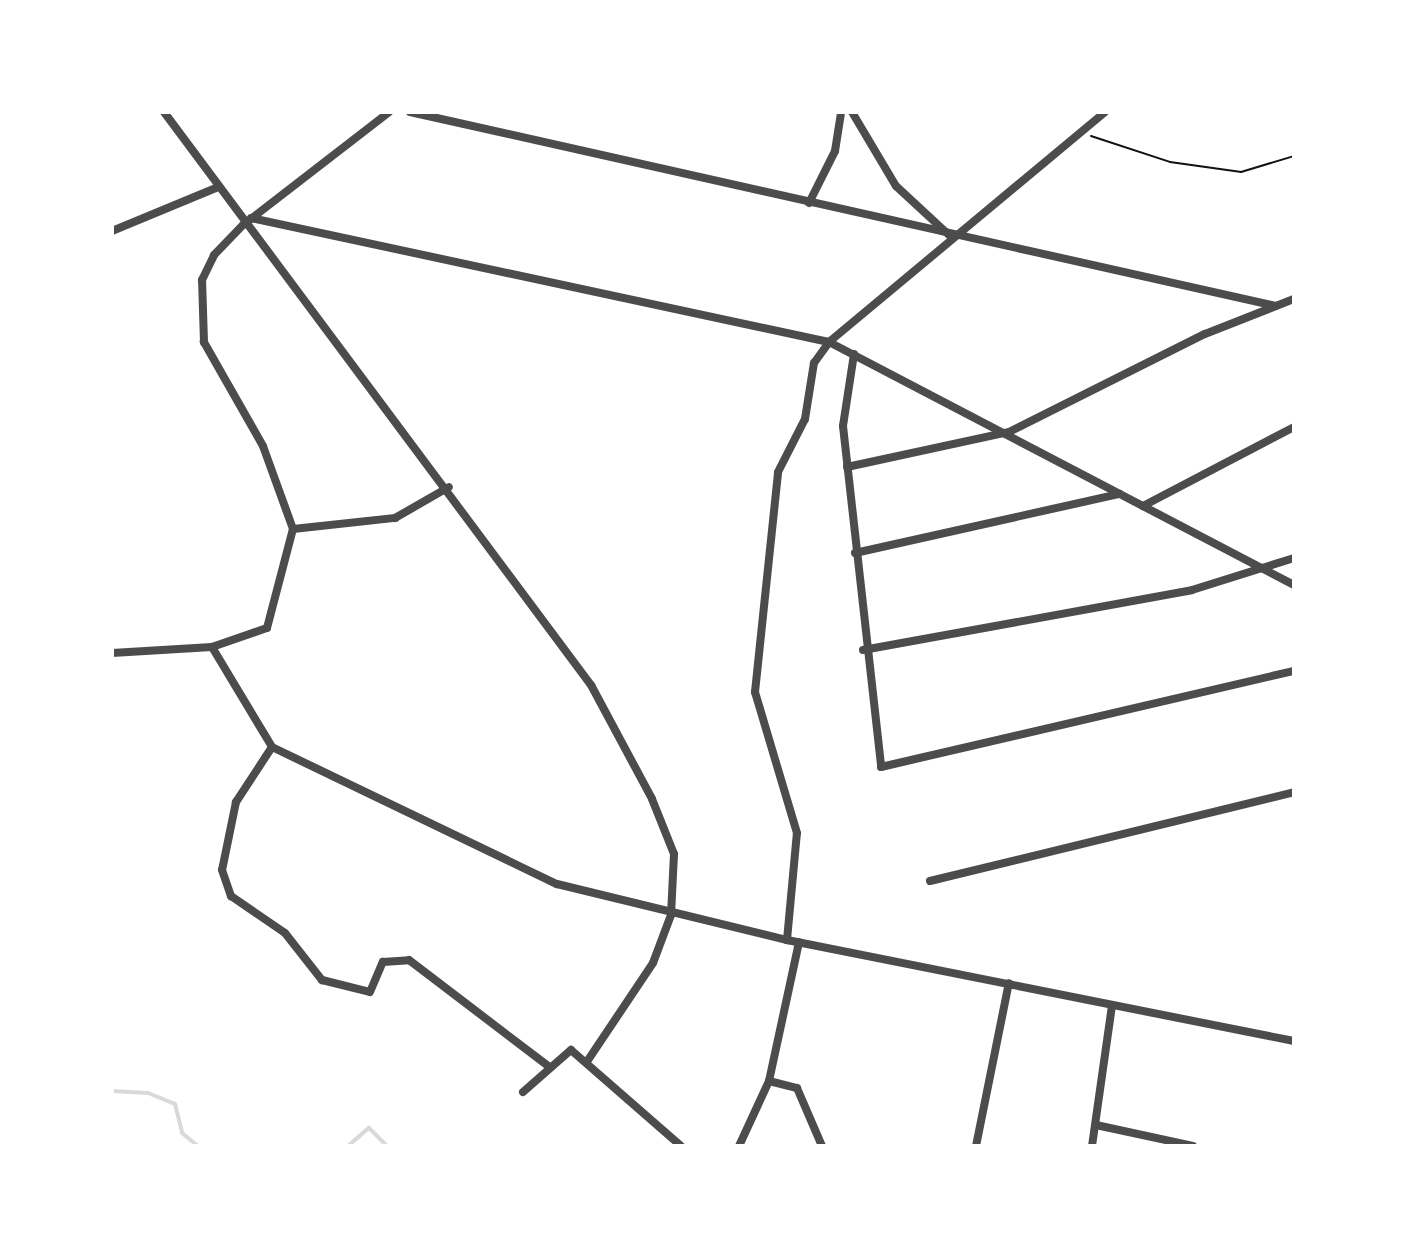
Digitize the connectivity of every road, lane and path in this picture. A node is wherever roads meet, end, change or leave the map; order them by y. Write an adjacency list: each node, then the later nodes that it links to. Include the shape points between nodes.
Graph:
1 (180, 112): 7 (street)
2 (389, 112): 12 (street)
3 (410, 112): 11 (street)
4 (841, 112): 11 (street, via 835,151)
5 (852, 112): 15 (street, via 896,186)
6 (1105, 112): 8 (street)
7 (167, 116): 10 (street)
8 (1072, 136): 9 (path, via 1241,172); 15 (street)
9 (1294, 156)
10 (218, 187): 13 (street); 14 (street)
11 (809, 203): 15 (street)
12 (251, 218): 13 (street); 18 (street)
13 (243, 225): 23 (street); 26 (street, via 214,255 198,321 211,361 283,488)
14 (112, 231)
15 (955, 239): 17 (street); 18 (street)
16 (1294, 299): 17 (street)
17 (1276, 306): 21 (street, via 1173,350)
18 (829, 342): 19 (street); 39 (street, via 813,367 805,419 779,464 755,692 797,833)
19 (854, 354): 21 (street); 22 (street, via 843,407)
20 (1293, 429): 25 (street)
21 (1009, 432): 22 (street); 24 (street)
22 (847, 467): 27 (street)
23 (449, 487): 26 (street, via 395,518); 38 (street, via 628,745 674,854)
24 (1119, 494): 25 (street); 27 (street)
25 (1143, 506): 29 (street)
26 (293, 529): 31 (street, via 263,634)
27 (855, 553): 32 (street)
28 (1294, 558): 29 (street)
29 (1266, 571): 30 (street); 32 (street)
30 (1294, 585)
31 (212, 647): 33 (street); 35 (street)
32 (863, 650): 34 (street, via 876,758 889,769)
33 (112, 653)
34 (1294, 671)
35 (272, 747): 38 (street, via 526,873); 45 (street, via 236,802 222,870 231,896 285,933 322,980 370,992 383,962 409,960)
36 (1294, 792): 37 (street)
37 (930, 881)
38 (671, 915): 39 (street); 44 (street, via 653,963)
39 (787, 940): 40 (street)
40 (799, 942): 41 (street); 46 (street)
41 (1009, 983): 42 (street); 52 (street)
42 (1112, 1006): 43 (street); 48 (street)
43 (1294, 1041)
44 (588, 1060): 45 (street, via 565,1050); 49 (street)
45 (548, 1066): 47 (street)
46 (769, 1081): 50 (street); 51 (street, via 797,1088)
47 (523, 1092)
48 (1096, 1125): 53 (street); 54 (street)
49 (681, 1146)
50 (739, 1146)
51 (822, 1146)
52 (976, 1146)
53 (1092, 1146)
54 (1193, 1146)

